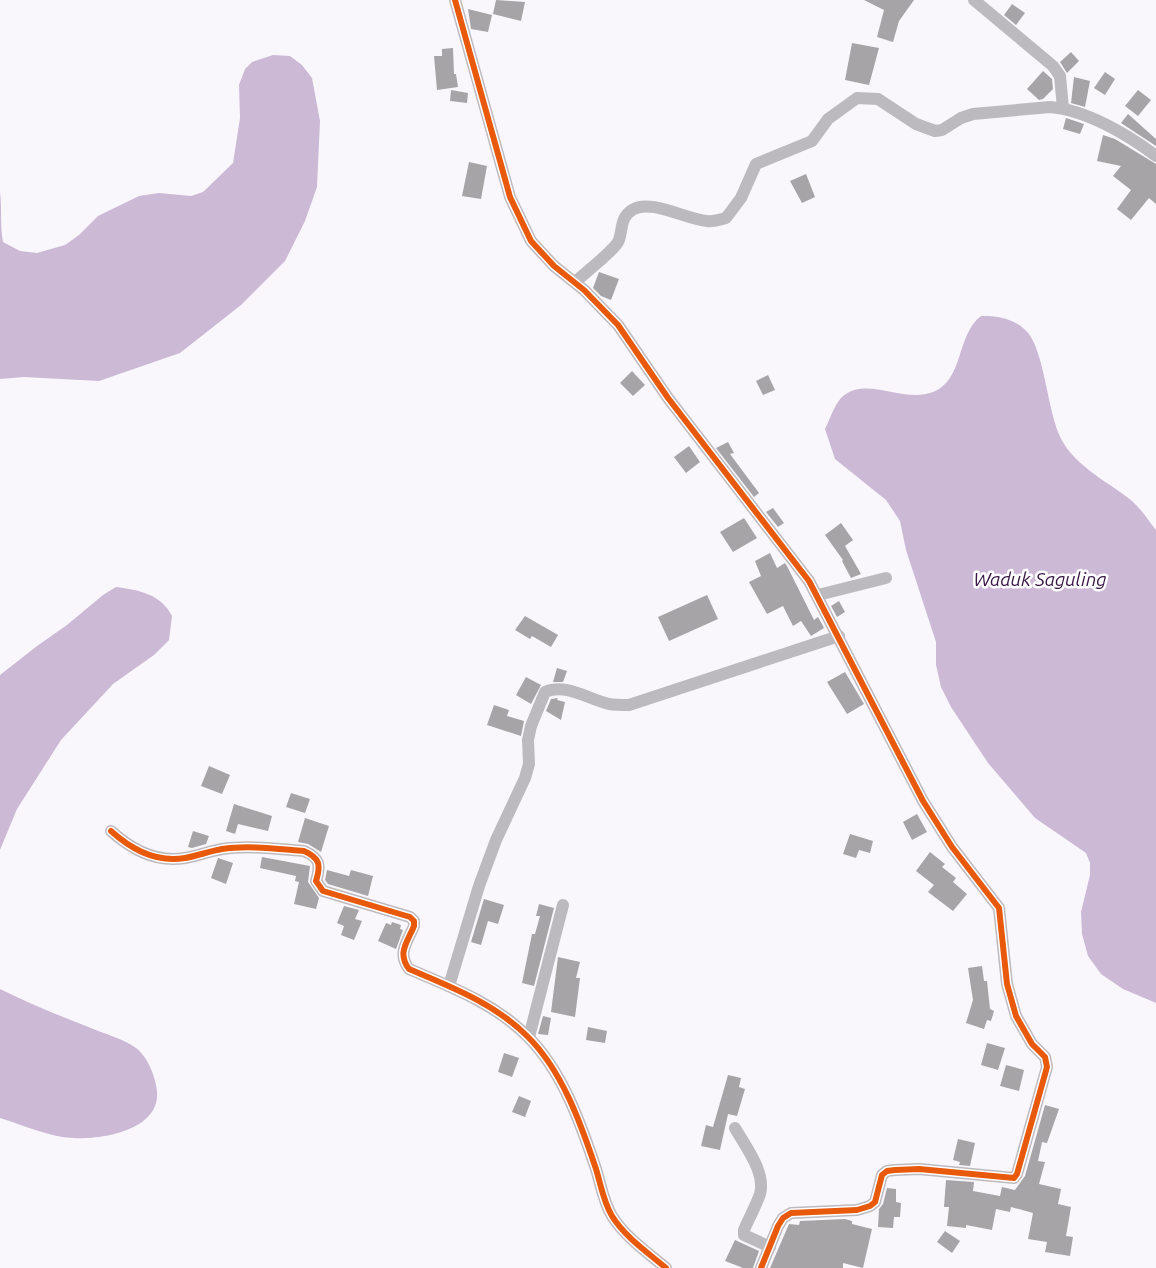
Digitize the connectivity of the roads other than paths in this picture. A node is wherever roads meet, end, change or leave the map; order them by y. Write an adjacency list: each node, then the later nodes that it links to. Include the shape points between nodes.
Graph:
1 (455, 0): 5 (street, via 514,209 531,241 554,266)
2 (974, 0): 3 (street, via 1053,66 1060,76)
3 (1063, 108): 4 (street, via 1091,117); 5 (street, via 973,114 934,131 916,124 878,99 858,98 828,119 812,141 756,164 741,198 726,218 706,221 647,206 632,210 624,217 615,248)
4 (1156, 156)
5 (576, 282): 7 (street, via 618,325 668,398)
6 (886, 578): 7 (street)
7 (818, 595): 8 (street)
8 (839, 636): 11 (street, via 629,704 612,704 566,690 545,692 531,726 525,778 496,840); 14 (street, via 923,801 952,847 999,908 1012,1002 1024,1033 1045,1057 1047,1067 1014,1178 919,1169 887,1171 882,1175 876,1202 870,1206 857,1210 792,1213 783,1218)
9 (111, 831): 11 (street, via 128,846 163,858 183,858 239,848 304,852 315,856 320,869 316,881 323,891 410,917 414,926 403,953 405,963 409,969)
10 (563, 904): 12 (street)
11 (449, 986): 12 (street, via 497,1011)
12 (529, 1037): 15 (street, via 546,1057 572,1109 596,1170 604,1202 612,1216 627,1235)
13 (735, 1128): 14 (street, via 761,1183 744,1235)
14 (770, 1246): 16 (street)
15 (666, 1268)
16 (761, 1268)

